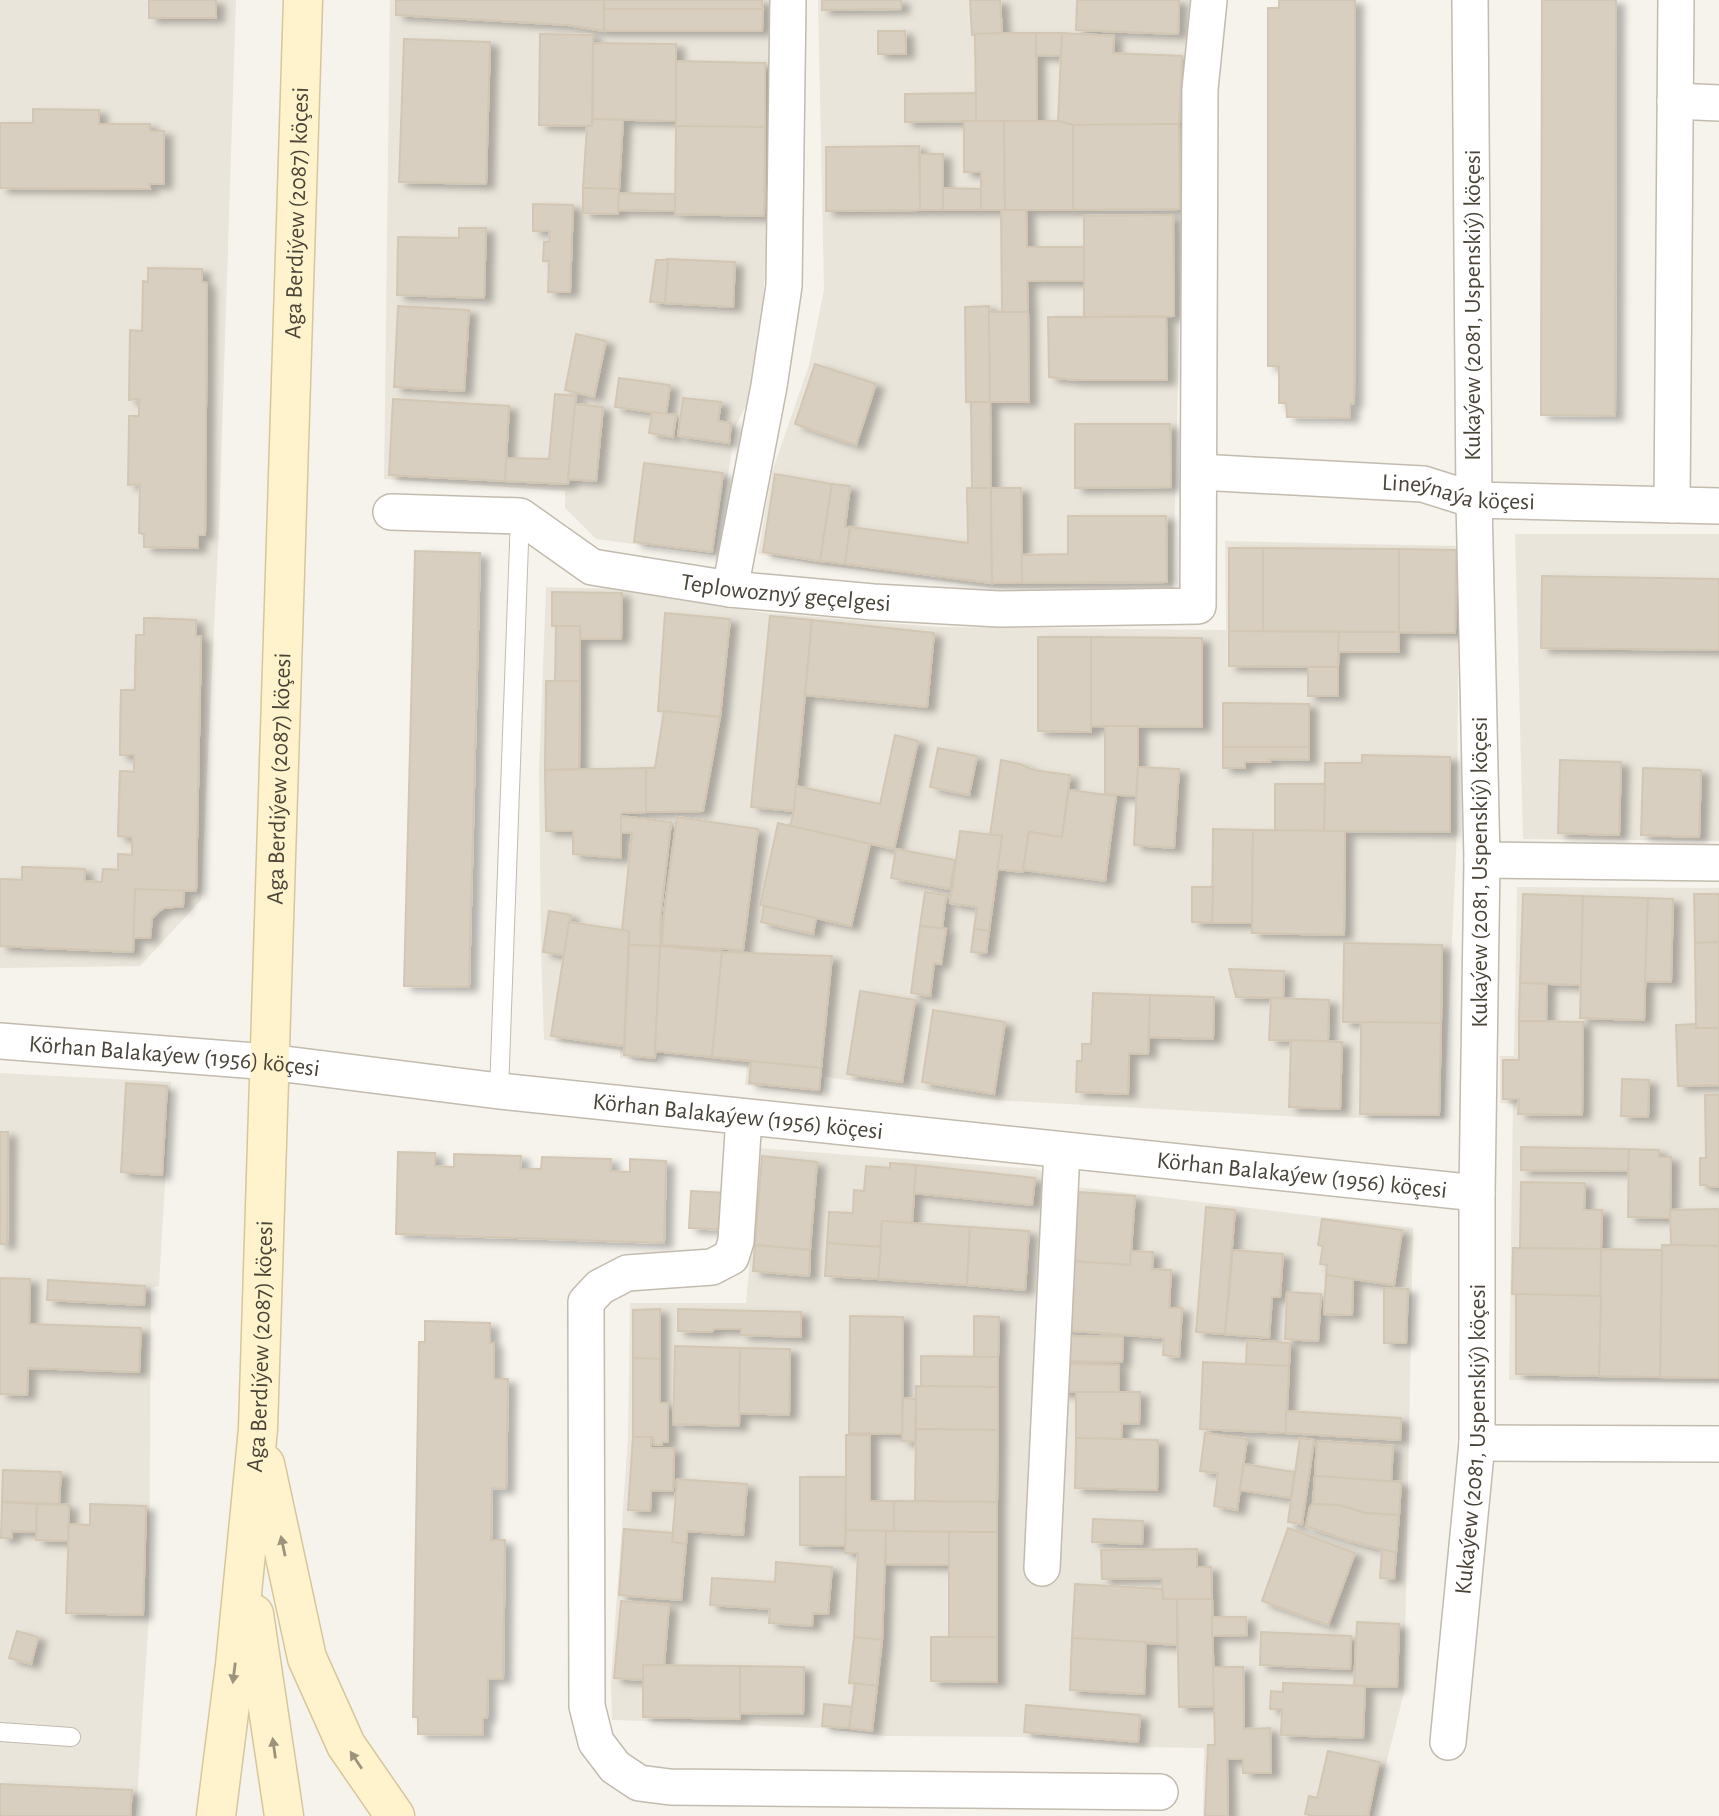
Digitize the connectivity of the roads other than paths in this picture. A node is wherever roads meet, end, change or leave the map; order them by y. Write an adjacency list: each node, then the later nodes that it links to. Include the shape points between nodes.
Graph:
1 (303, 0): 18 (street, Aga Berdiýew (2087) köçesi)
2 (788, 0): 14 (street, via 784,286)
3 (1209, 0): 8 (street, via 1200,89)
4 (1470, 0): 9 (street, Kukaýew (2081, Uspenskiý) köçesi)
5 (1676, 0): 6 (street)
6 (1675, 101): 7 (street); 10 (street)
7 (1719, 103)
8 (1199, 472): 9 (street, Lineýnaýa köçesi, via 1423,484); 14 (street, Teplowoznyý geçelgesi, via 1198,606 999,609)
9 (1474, 500): 10 (street, Lineýnaýa köçesi); 15 (street, Kukaýew (2081, Uspenskiý) köçesi)
10 (1672, 505): 11 (street, Lineýnaýa köçesi)
11 (1719, 506)
12 (391, 512): 13 (street)
13 (520, 516): 14 (street, Teplowoznyý geçelgesi, via 592,567); 19 (lane)
14 (730, 589)
15 (1482, 860): 16 (street); 22 (street, Kukaýew (2081, Uspenskiý) köçesi)
16 (1719, 863)
17 (0, 1041): 18 (street, Körhan Balakaýew (1956) köçesi)
18 (269, 1062): 19 (street, Körhan Balakaýew (1956) köçesi); 23 (street, Aga Berdiýew (2087) köçesi)
19 (499, 1091): 20 (street, Körhan Balakaýew (1956) köçesi)
20 (744, 1117): 21 (street, Körhan Balakaýew (1956) köçesi); 31 (street, via 736,1241 731,1256 712,1267 627,1273 600,1287 586,1301 587,1706 596,1742 615,1767 639,1783 670,1787)
21 (1062, 1150): 22 (street, Körhan Balakaýew (1956) köçesi); 27 (street)
22 (1477, 1193): 24 (street, Kukaýew (2081, Uspenskiý) köçesi)
23 (258, 1429): 26 (street, Aga Berdiýew (2087) köçesi); 34 (street, one-way to 23, via 346,1745 307,1658)
24 (1478, 1443): 25 (street); 30 (street, Kukaýew (2081, Uspenskiý) köçesi)
25 (1719, 1444)
26 (246, 1557): 32 (street, Aga Berdiýew (2087) köçesi, one-way to 32); 33 (street, Aga Berdiýew (2087) köçesi, one-way to 26)
27 (1042, 1568)
28 (0, 1732): 29 (lane)
29 (71, 1737)
30 (1448, 1742)
31 (1160, 1791)
32 (216, 1816)
33 (284, 1816)
34 (395, 1816)

